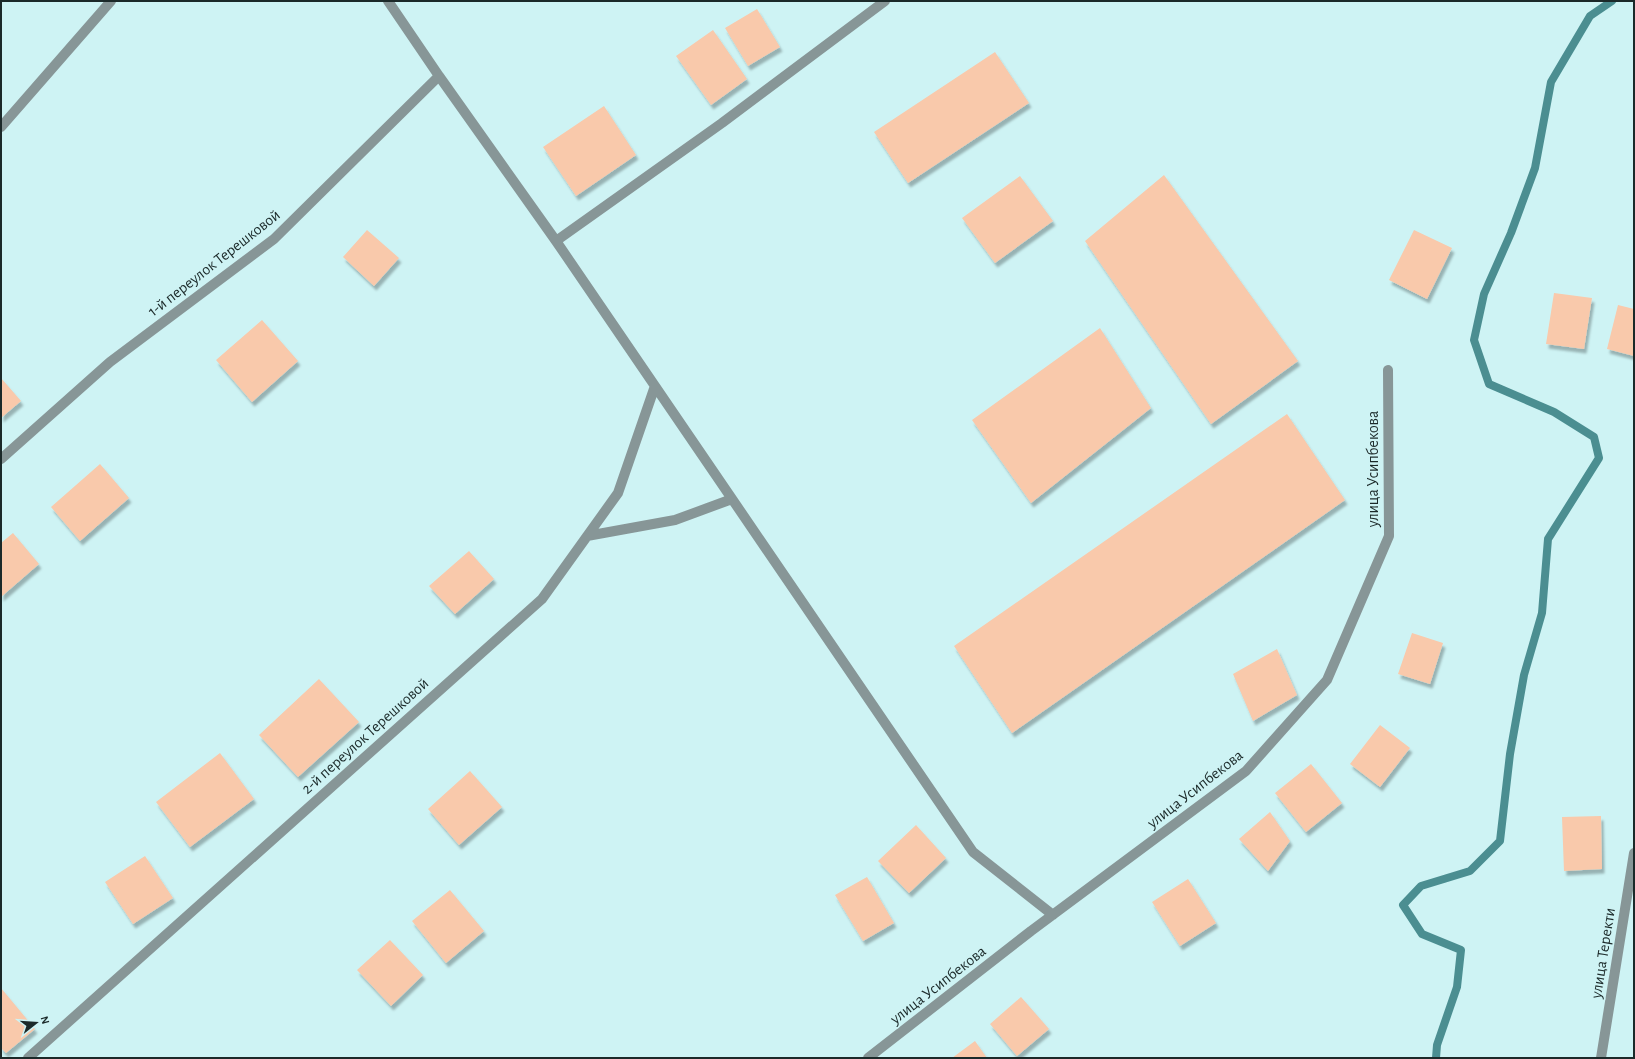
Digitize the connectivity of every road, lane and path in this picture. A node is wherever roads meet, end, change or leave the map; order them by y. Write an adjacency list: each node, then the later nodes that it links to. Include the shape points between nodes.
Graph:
1 (111, 1): 5 (street)
2 (388, 1): 4 (street)
3 (885, 1): 6 (street, via 729,118)
4 (439, 76): 6 (street); 9 (street, 1-й переулок Терешковой, via 274,239 110,362)
5 (1, 127)
6 (556, 242): 8 (street)
7 (1388, 370): 13 (street, улица Усипбекова, via 1389,536 1327,680 1246,771)
8 (655, 386): 10 (street); 11 (street, 2-й переулок Терешковой, via 618,493)
9 (1, 459)
10 (732, 499): 11 (street, via 675,520); 13 (street, via 973,852)
11 (587, 536): 14 (street, 2-й переулок Терешковой, via 542,598)
12 (1634, 853): 16 (street, улица Теректи)
13 (1053, 915): 15 (street, улица Усипбекова)
14 (28, 1058)
15 (868, 1058)
16 (1601, 1058)

